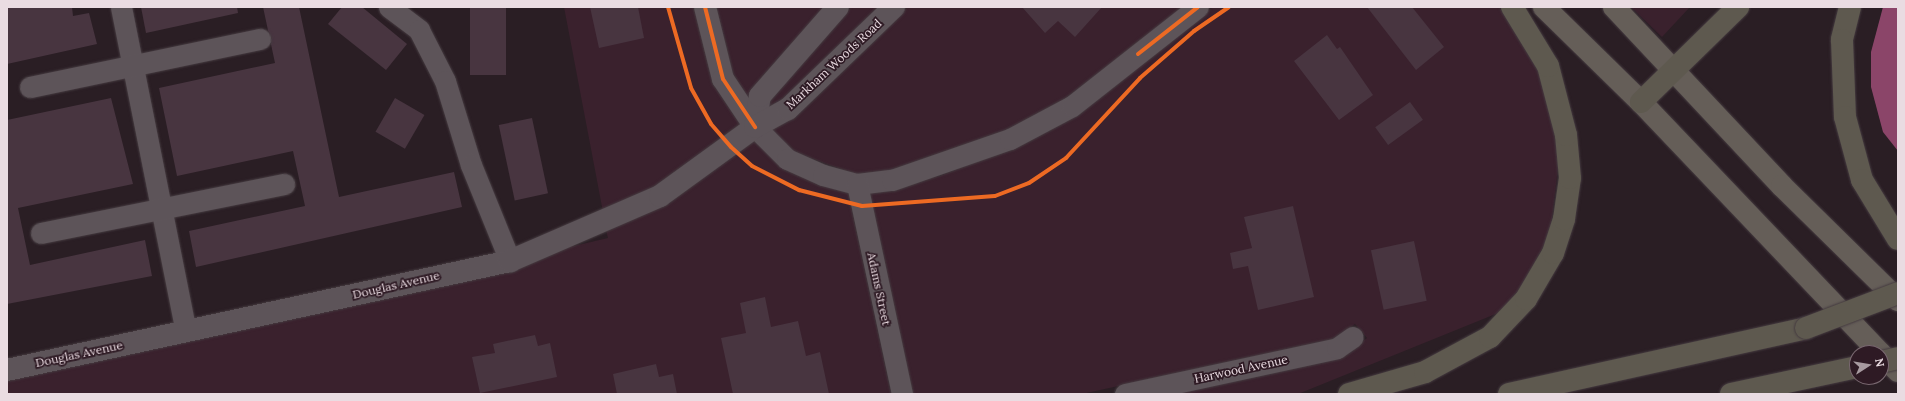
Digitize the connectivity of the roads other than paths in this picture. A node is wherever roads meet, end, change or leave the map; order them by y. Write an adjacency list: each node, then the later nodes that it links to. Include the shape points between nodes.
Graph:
1 (121, 7): 13 (street)
2 (390, 7): 23 (street, via 419,30 445,81 471,165)
3 (705, 7): 17 (main road, via 723,78)
4 (838, 7): 17 (main road, via 760,96)
5 (894, 7): 17 (main road, Markham Woods Road, via 788,109)
6 (1198, 7): 19 (street, via 1072,106 1010,139 936,168 892,180)
7 (1512, 7): 37 (highway, via 1548,66 1566,135 1569,185 1563,225 1553,253 1526,299 1490,337 1425,372)
8 (1544, 7): 16 (main road)
9 (1614, 7): 14 (main road)
10 (1738, 7): 14 (highway)
11 (1850, 7): 22 (highway, via 1842,40 1845,117 1862,180)
12 (260, 39): 13 (street)
13 (133, 64): 15 (street); 20 (street)
14 (1674, 70): 16 (highway); 25 (main road, via 1822,227)
15 (30, 87)
16 (1642, 102): 30 (main road)
17 (755, 126): 19 (street, via 787,159); 23 (main road, Douglas Avenue, via 660,196)
18 (284, 184): 20 (street)
19 (857, 184): 35 (street, Adams Street)
20 (160, 209): 21 (street); 28 (street)
21 (41, 234)
22 (1898, 238)
23 (510, 261): 28 (main road, Douglas Avenue)
24 (1898, 293): 27 (highway, bridge)
25 (1898, 300)
26 (1898, 310): 27 (highway, bridge)
27 (1806, 328): 38 (highway)
28 (186, 331): 33 (main road, Douglas Avenue)
29 (1353, 337): 36 (street, Harwood Avenue, via 1337,348)
30 (1872, 345)
31 (1889, 362): 34 (main road)
32 (1849, 368): 39 (highway)
33 (7, 370)
34 (1898, 371)
35 (902, 394)
36 (1125, 394)
37 (1349, 394)
38 (1509, 394)
39 (1731, 394)

